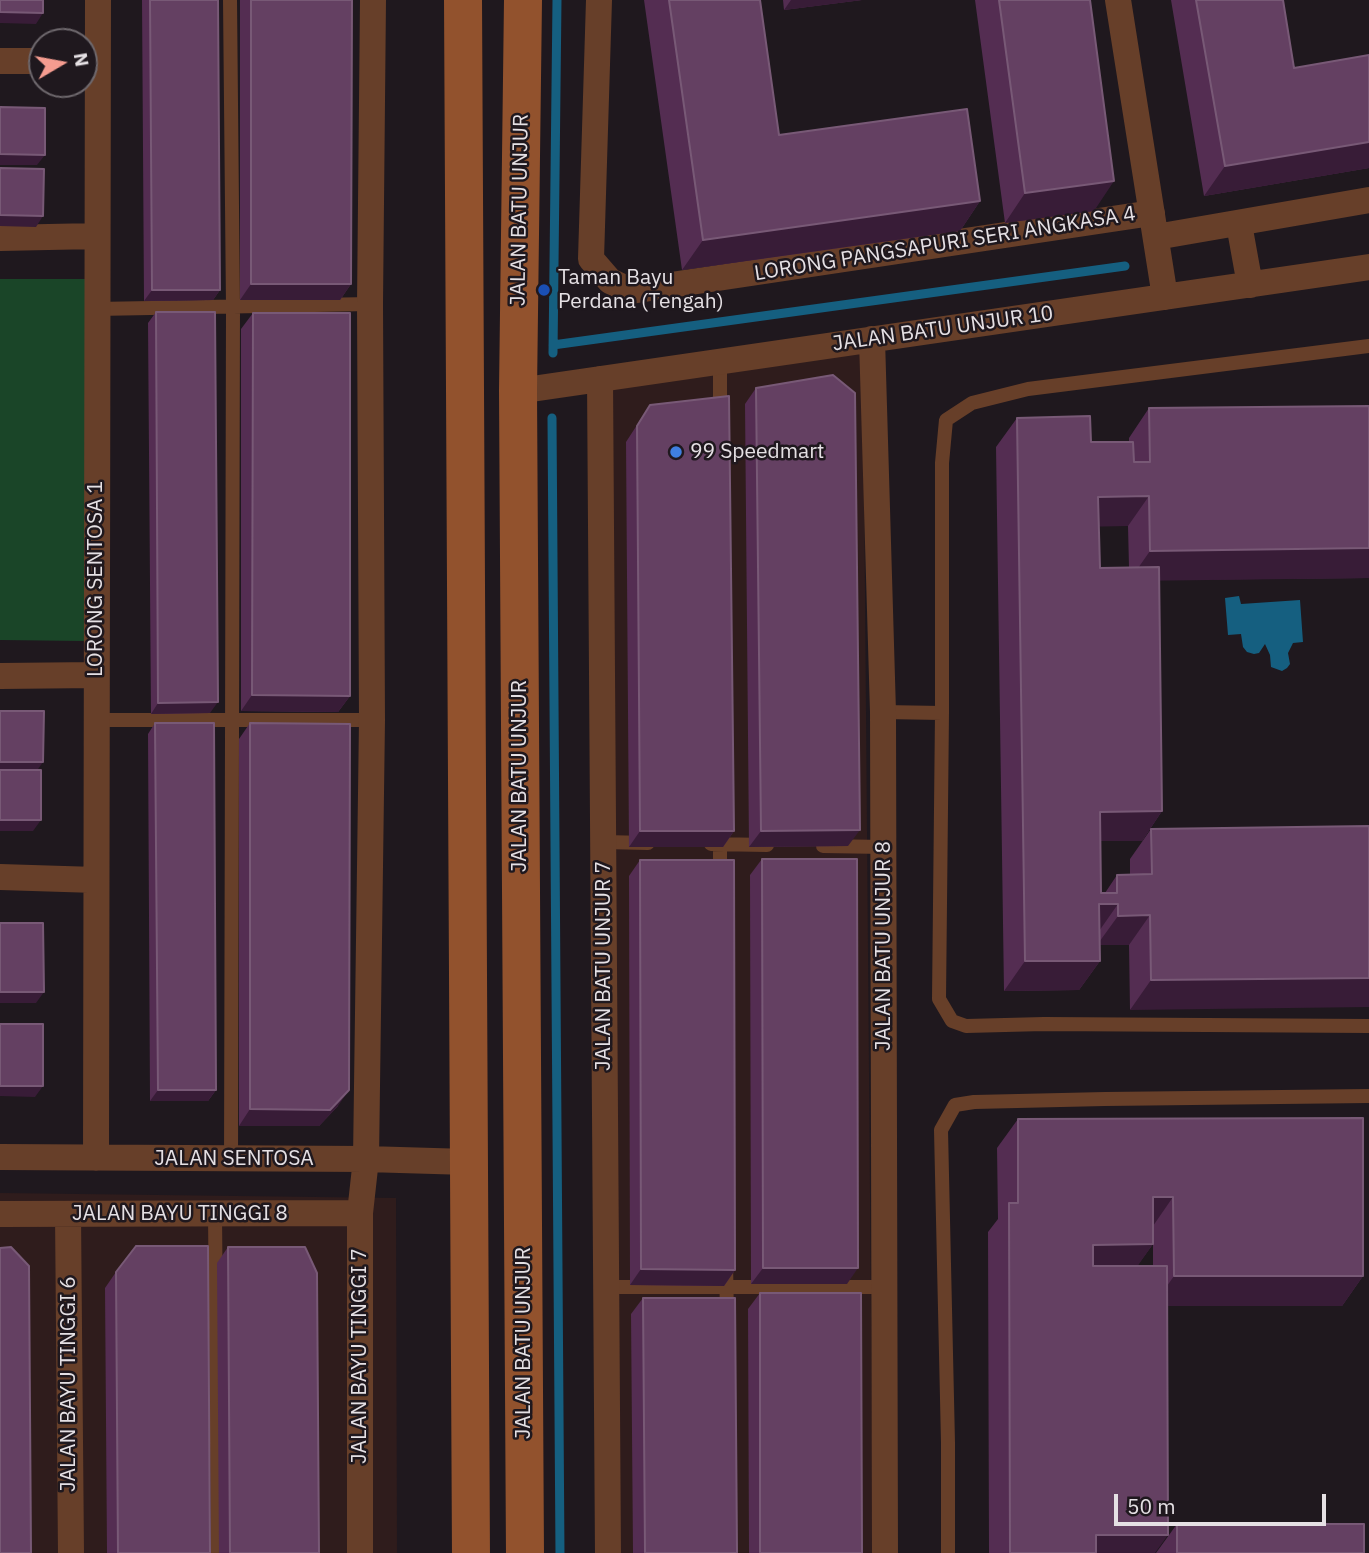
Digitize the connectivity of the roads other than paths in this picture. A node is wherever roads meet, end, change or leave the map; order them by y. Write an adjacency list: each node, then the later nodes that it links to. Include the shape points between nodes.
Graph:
1 (98, 0): 8 (street, LORONG SENTOSA 1)
2 (230, 0): 21 (lane)
3 (373, 0): 20 (street)
4 (463, 0): 51 (main road)
5 (523, 0): 27 (main road, JALAN BATU UNJUR)
6 (599, 0): 14 (street, LORONG PANGSAPURI SERI ANGKASA 4, via 591,259 610,281 631,291)
7 (1118, 0): 14 (street)
8 (95, 28)
9 (0, 61): 10 (street)
10 (28, 61)
11 (92, 98): 15 (street, LORONG SENTOSA 1)
12 (1369, 200): 13 (street, LORONG PANGSAPURI SERI ANGKASA 4)
13 (1239, 224): 14 (street, LORONG PANGSAPURI SERI ANGKASA 4); 18 (street)
14 (1154, 225): 19 (street)
15 (97, 236): 16 (street); 22 (street, LORONG SENTOSA 1)
16 (0, 238)
17 (1369, 267): 18 (street, JALAN BATU UNJUR 10)
18 (1250, 285): 19 (street, JALAN BATU UNJUR 10)
19 (1165, 297): 23 (street, JALAN BATU UNJUR 10)
20 (370, 304): 21 (lane); 35 (street)
21 (233, 308): 22 (lane); 33 (lane)
22 (96, 309): 29 (street, LORONG SENTOSA 1)
23 (872, 339): 25 (street, JALAN BATU UNJUR 10); 31 (street, JALAN BATU UNJUR 8)
24 (1369, 346): 32 (lane, via 1028,389 972,403 946,420)
25 (720, 362): 26 (street, JALAN BATU UNJUR 10); 28 (lane)
26 (600, 379): 27 (street, JALAN BATU UNJUR 10); 37 (street, JALAN BATU UNJUR 7)
27 (517, 391): 65 (main road, JALAN BATU UNJUR)
28 (720, 431)
29 (96, 675): 30 (street); 34 (street, LORONG SENTOSA 1)
30 (0, 676)
31 (883, 712): 32 (lane); 41 (street, JALAN BATU UNJUR 8)
32 (942, 713): 45 (lane, via 939,999 952,1021 966,1026)
33 (232, 719): 34 (lane); 35 (lane); 50 (lane)
34 (96, 720): 43 (street, LORONG SENTOSA 1)
35 (372, 720): 49 (street)
36 (720, 817): 40 (lane)
37 (604, 842): 38 (lane); 57 (street, JALAN BATU UNJUR 7)
38 (668, 843)
39 (694, 844): 40 (lane)
40 (720, 844): 41 (lane); 44 (lane)
41 (884, 847): 59 (street, JALAN BATU UNJUR 8)
42 (0, 877): 43 (street)
43 (96, 880): 48 (street, LORONG SENTOSA 1)
44 (721, 900)
45 (1369, 1026)
46 (1369, 1096): 68 (lane, via 955,1105 941,1130)
47 (0, 1157): 48 (street, JALAN SENTOSA)
48 (96, 1158): 50 (street, JALAN SENTOSA)
49 (366, 1159): 50 (street, JALAN SENTOSA); 51 (street, JALAN SENTOSA); 53 (street, JALAN BAYU TINGGI 7)
50 (231, 1160)
51 (468, 1162): 64 (main road)
52 (215, 1213): 53 (street, JALAN BAYU TINGGI 8); 55 (street, JALAN BAYU TINGGI 8); 62 (lane)
53 (360, 1213): 63 (street, JALAN BAYU TINGGI 7)
54 (0, 1214): 55 (street, JALAN BAYU TINGGI 8)
55 (68, 1214): 61 (street, JALAN BAYU TINGGI 6)
56 (726, 1245): 58 (lane)
57 (606, 1287): 58 (lane); 66 (street, JALAN BATU UNJUR 7)
58 (727, 1287): 59 (lane); 60 (lane)
59 (884, 1287): 67 (street, JALAN BATU UNJUR 8)
60 (727, 1329)
61 (71, 1553)
62 (218, 1553)
63 (360, 1553)
64 (471, 1553)
65 (525, 1553)
66 (608, 1553)
67 (885, 1553)
68 (948, 1553)

